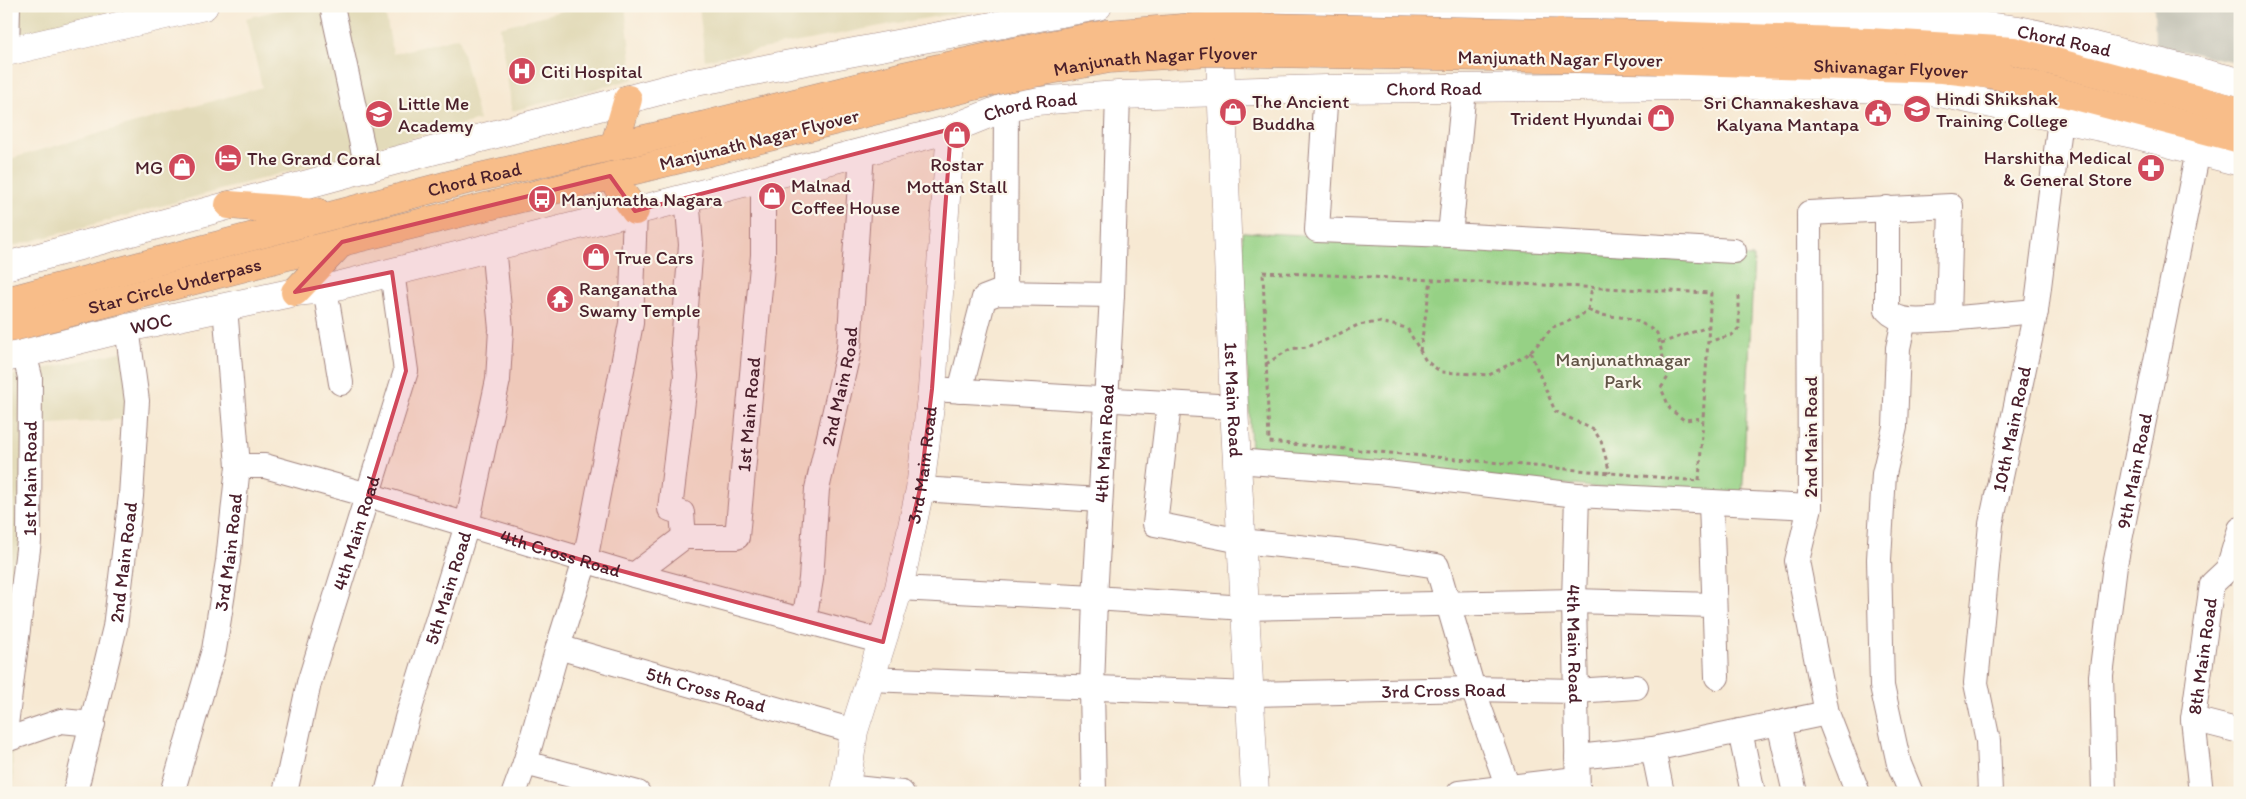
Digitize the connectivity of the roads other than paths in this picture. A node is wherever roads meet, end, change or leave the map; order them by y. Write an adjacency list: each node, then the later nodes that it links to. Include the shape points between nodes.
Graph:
1 (8, 6): 10 (street)
2 (204, 6): 8 (street)
3 (332, 6): 28 (street)
4 (1098, 6): 17 (street, via 690,84)
5 (1218, 6): 15 (street, 1st Main Road)
6 (1255, 6): 7 (street, Chord Road)
7 (1557, 8): 9 (street, Chord Road)
8 (110, 17): 10 (street)
9 (1713, 38): 11 (main road, Shivanagar Flyover); 12 (street, Chord Road, via 1826,18 1975,25 2018,30 2094,46); 23 (main road, Manjunath Nagar Flyover, bridge, via 1657,48 1208,26 1106,34 899,77)
10 (7, 52)
11 (1945, 58): 19 (main road, Shivanagar Flyover, via 2014,51); 22 (main road, Shivanagar Flyover, via 1995,75)
12 (2240, 82)
13 (1326, 89): 14 (street, Chord Road); 15 (street, Chord Road); 36 (street, via 1317,230)
14 (1464, 89): 20 (street, Chord Road, via 1813,85 1940,93); 36 (street)
15 (1220, 92): 16 (street, Chord Road); 59 (street, 1st Main Road)
16 (1118, 95): 18 (street, Chord Road, via 1036,101); 45 (street, 4th Main Road)
17 (628, 99): 24 (main road); 28 (street)
18 (1006, 107): 21 (street, Chord Road); 44 (street)
19 (2240, 111)
20 (2060, 119): 25 (street, Chord Road); 48 (street, 10th Main Road)
21 (951, 129): 26 (street, Chord Road); 55 (street, 3rd Main Road)
22 (2240, 139)
23 (703, 140): 24 (main road, Manjunath Nagar Flyover); 29 (main road, Manjunath Nagar Flyover)
24 (614, 147): 35 (main road, Chord Road)
25 (2198, 151): 27 (street, Chord Road); 120 (street, 9th Main Road, via 2115,565 2101,676)
26 (862, 152): 30 (street, Chord Road); 80 (street, 2nd Main Road, via 849,349 817,489)
27 (2240, 162)
28 (368, 168): 32 (street)
29 (610, 176): 34 (main road); 37 (main road, Chord Road)
30 (763, 177): 31 (street, Chord Road); 70 (street, 1st Main Road, via 763,255 737,537)
31 (687, 197): 34 (street, Chord Road); 70 (street, via 691,245 683,344 686,376 670,509 682,513)
32 (229, 205): 35 (main road); 40 (street)
33 (1887, 208): 49 (street); 50 (street, 2nd Main Road, via 1951,206); 67 (street, 2nd Main Road, via 1809,214)
34 (635, 211): 38 (street, Chord Road); 72 (street, via 631,323)
35 (336, 214): 46 (main road, Star Circle Underpass)
36 (1450, 236): 39 (street)
37 (342, 242): 43 (main road); 52 (main road, Star Circle Underpass)
38 (493, 246): 41 (street, WOC); 68 (street, 5th Main Road, via 501,329 498,380)
39 (1734, 251)
40 (6, 266)
41 (392, 272): 42 (street, WOC); 63 (street, 4th Main Road, via 406,371)
42 (325, 289): 43 (street, WOC); 54 (street)
43 (295, 292): 47 (street, WOC)
44 (1005, 293): 45 (street); 56 (street, via 984,298)
45 (1112, 295): 57 (street, 4th Main Road)
46 (6, 301)
47 (226, 307): 51 (street, WOC); 61 (street, 3rd Main Road)
48 (2036, 311): 50 (street); 119 (street, 10th Main Road, via 1990,533 1976,683 1988,741)
49 (1896, 315): 50 (street); 118 (street, via 1895,427 1884,474 1879,559 1882,686 1899,764)
50 (1948, 319)
51 (127, 328): 53 (street, WOC); 94 (street, 2nd Main Road, via 137,401 131,496 115,627)
52 (6, 329)
53 (15, 356): 93 (street, 1st Main Road, via 30,377 29,541)
54 (341, 383)
55 (932, 389): 56 (street); 62 (street, 3rd Main Road)
56 (960, 391): 57 (street)
57 (1106, 401): 58 (street); 65 (street, 4th Main Road)
58 (1169, 404): 59 (street); 71 (street, via 1155,524)
59 (1234, 407): 60 (street, 1st Main Road)
60 (1237, 461): 64 (street, via 1378,472); 71 (street, 1st Main Road)
61 (238, 466): 63 (street, 4th Cross Road, via 265,466); 105 (street, 3rd Main Road, via 214,650)
62 (920, 488): 65 (street); 74 (street, 3rd Main Road)
63 (368, 494): 68 (street, 4th Cross Road); 106 (street, 4th Main Road, via 309,683)
64 (1578, 495): 66 (street); 76 (street, 4th Main Road)
65 (1100, 500): 75 (street, 4th Main Road)
66 (1711, 502): 67 (street); 78 (street)
67 (1810, 507): 90 (street, 2nd Main Road, via 1797,561)
68 (467, 525): 72 (street, 4th Cross Road); 107 (street, 5th Main Road)
69 (2239, 534): 91 (street, 8th Main Road, via 2228,568 2212,584)
70 (684, 537): 73 (street)
71 (1241, 541): 77 (street, via 1437,566); 79 (street, 1st Main Road)
72 (585, 561): 73 (street, 4th Cross Road); 82 (street)
73 (634, 575): 80 (street, 4th Cross Road)
74 (899, 588): 75 (street); 81 (street, 3rd Main Road)
75 (1095, 598): 79 (street); 86 (street, 4th Main Road)
76 (1574, 601): 77 (street); 78 (street); 88 (street, 4th Main Road)
77 (1449, 605): 79 (street); 87 (street)
78 (1713, 605): 83 (street)
79 (1245, 608): 89 (street, 1st Main Road)
80 (804, 621): 81 (street, 4th Cross Road)
81 (883, 642): 84 (street, 3rd Main Road)
82 (558, 647): 97 (street, 5th Cross Road); 100 (street)
83 (1716, 677)
84 (869, 679): 86 (street, 3rd Cross Road); 97 (street, 3rd Main Road)
85 (1636, 687): 88 (street, 3rd Cross Road)
86 (1092, 688): 89 (street, 3rd Cross Road); 111 (street, 4th Main Road)
87 (1473, 689): 88 (street, 3rd Cross Road); 89 (street, 3rd Cross Road); 103 (street)
88 (1576, 691): 101 (street, 4th Main Road)
89 (1250, 694): 112 (street, 1st Main Road)
90 (1827, 713): 92 (street); 117 (street, 2nd Main Road)
91 (2194, 720): 96 (street); 121 (street, 8th Main Road)
92 (1779, 723): 95 (street); 116 (street)
93 (6, 724)
94 (93, 724): 98 (street, via 61,721); 104 (street, 2nd Main Road)
95 (1740, 731): 99 (street); 115 (street)
96 (2240, 731)
97 (854, 732): 102 (street, 3rd Main Road)
98 (6, 740)
99 (1653, 750): 101 (street); 114 (street)
100 (525, 763): 108 (street); 109 (street)
101 (1577, 776): 103 (street)
102 (846, 790): 110 (street)
103 (1509, 790): 113 (street)
104 (75, 793)
105 (172, 793)
106 (284, 793)
107 (387, 793)
108 (514, 793)
109 (638, 793)
110 (902, 793)
111 (1094, 793)
112 (1255, 793)
113 (1459, 793)
114 (1662, 793)
115 (1752, 793)
116 (1795, 793)
117 (1858, 793)
118 (1910, 793)
119 (1990, 793)
120 (2104, 793)
121 (2201, 793)

